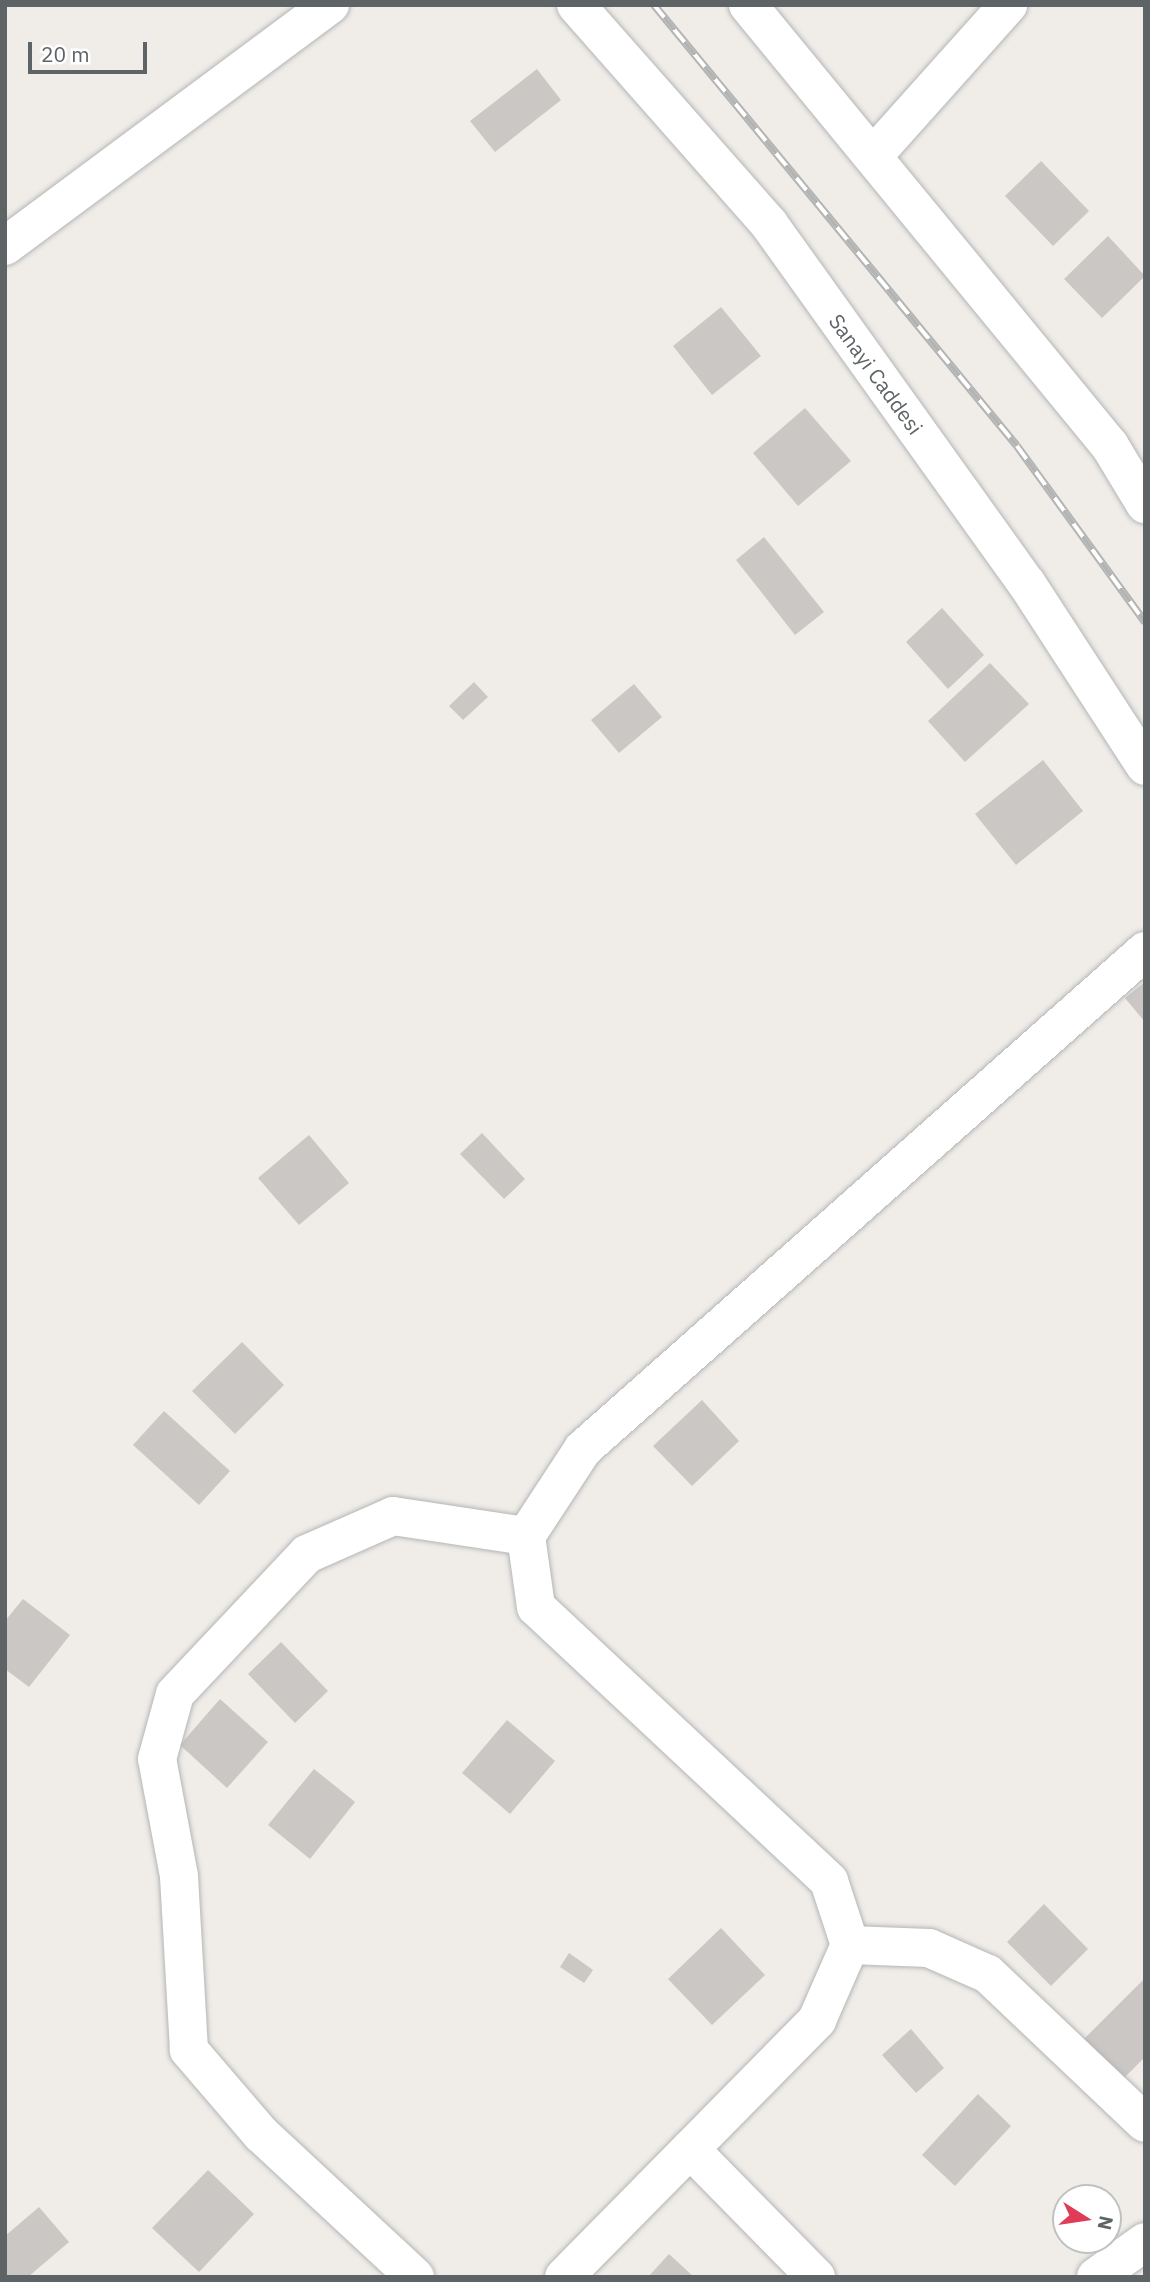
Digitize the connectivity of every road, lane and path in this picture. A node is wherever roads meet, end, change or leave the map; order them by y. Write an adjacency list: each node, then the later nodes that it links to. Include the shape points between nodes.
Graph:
1 (330, 5): 6 (street)
2 (576, 5): 8 (street, Sanayi Caddesi, via 769,224 1027,584)
3 (748, 5): 5 (street)
4 (1008, 5): 5 (street)
5 (873, 156): 7 (street, via 1111,446)
6 (5, 246)
7 (1145, 504)
8 (1145, 766)
9 (1145, 951): 10 (street, via 583,1449)
10 (526, 1536): 11 (street, via 536,1607 829,1881); 15 (street, via 393,1517 307,1554 175,1694 157,1759 179,1876 189,2050 261,2134)
11 (850, 1945): 12 (street, via 929,1948 988,1974); 13 (street, via 817,2020)
12 (1145, 2123)
13 (690, 2148): 16 (street); 17 (street)
14 (1145, 2242): 18 (street)
15 (415, 2277)
16 (564, 2277)
17 (816, 2277)
18 (1096, 2277)

